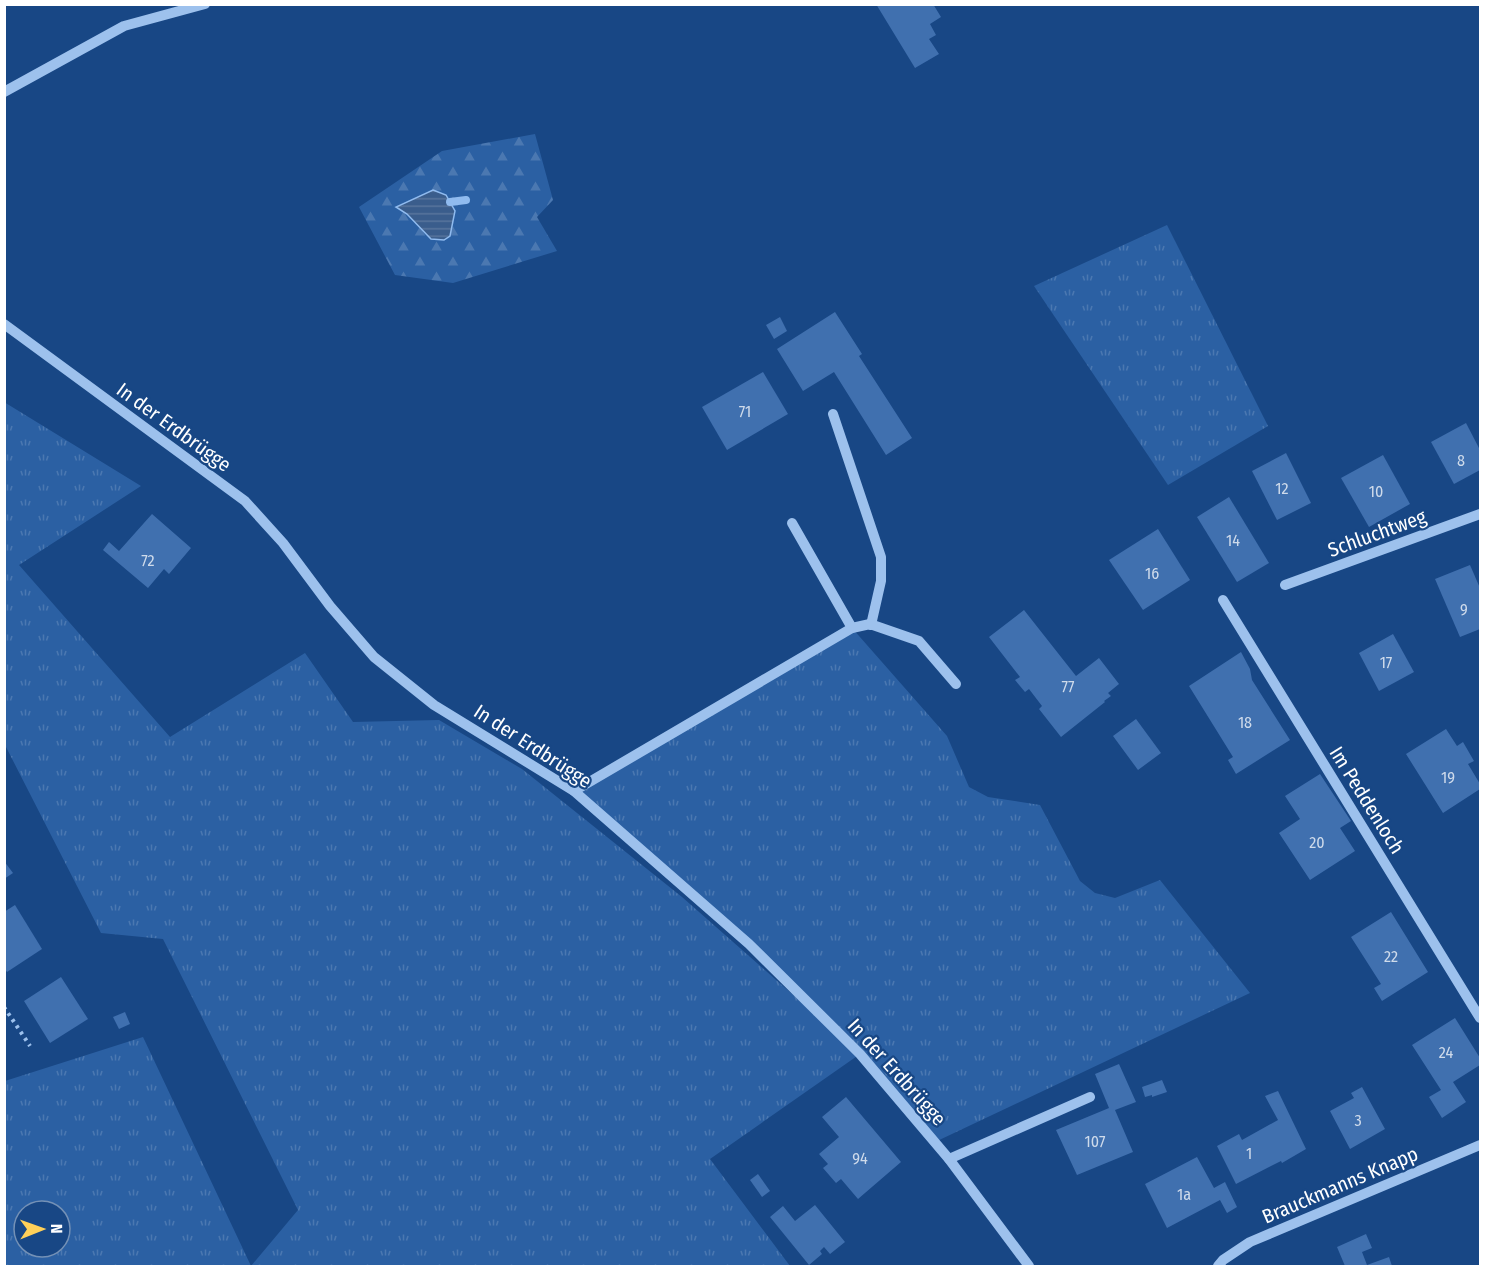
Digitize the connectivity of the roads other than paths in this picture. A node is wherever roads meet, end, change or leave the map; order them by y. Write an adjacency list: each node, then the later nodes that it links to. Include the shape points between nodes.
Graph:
1 (206, 4): 2 (street, via 124,26)
2 (4, 92)
3 (4, 324): 12 (street, In der Erdbrügge, via 245,501 375,657 434,705)
4 (833, 414): 9 (street, via 882,557)
5 (1480, 514): 7 (street, Schluchtweg)
6 (792, 523): 10 (street)
7 (1285, 585)
8 (1223, 600): 13 (street, Im Peddenloch)
9 (871, 625): 10 (street); 11 (street, via 919,641)
10 (852, 628): 12 (street)
11 (956, 684)
12 (574, 791): 16 (street, In der Erdbrügge, via 749,944 860,1054)
13 (1480, 1018)
14 (1090, 1097): 16 (street)
15 (1480, 1145): 18 (street, Brauckmanns Knapp, via 1250,1242)
16 (949, 1159): 17 (street, In der Erdbrügge)
17 (1029, 1266)
18 (1218, 1266)

